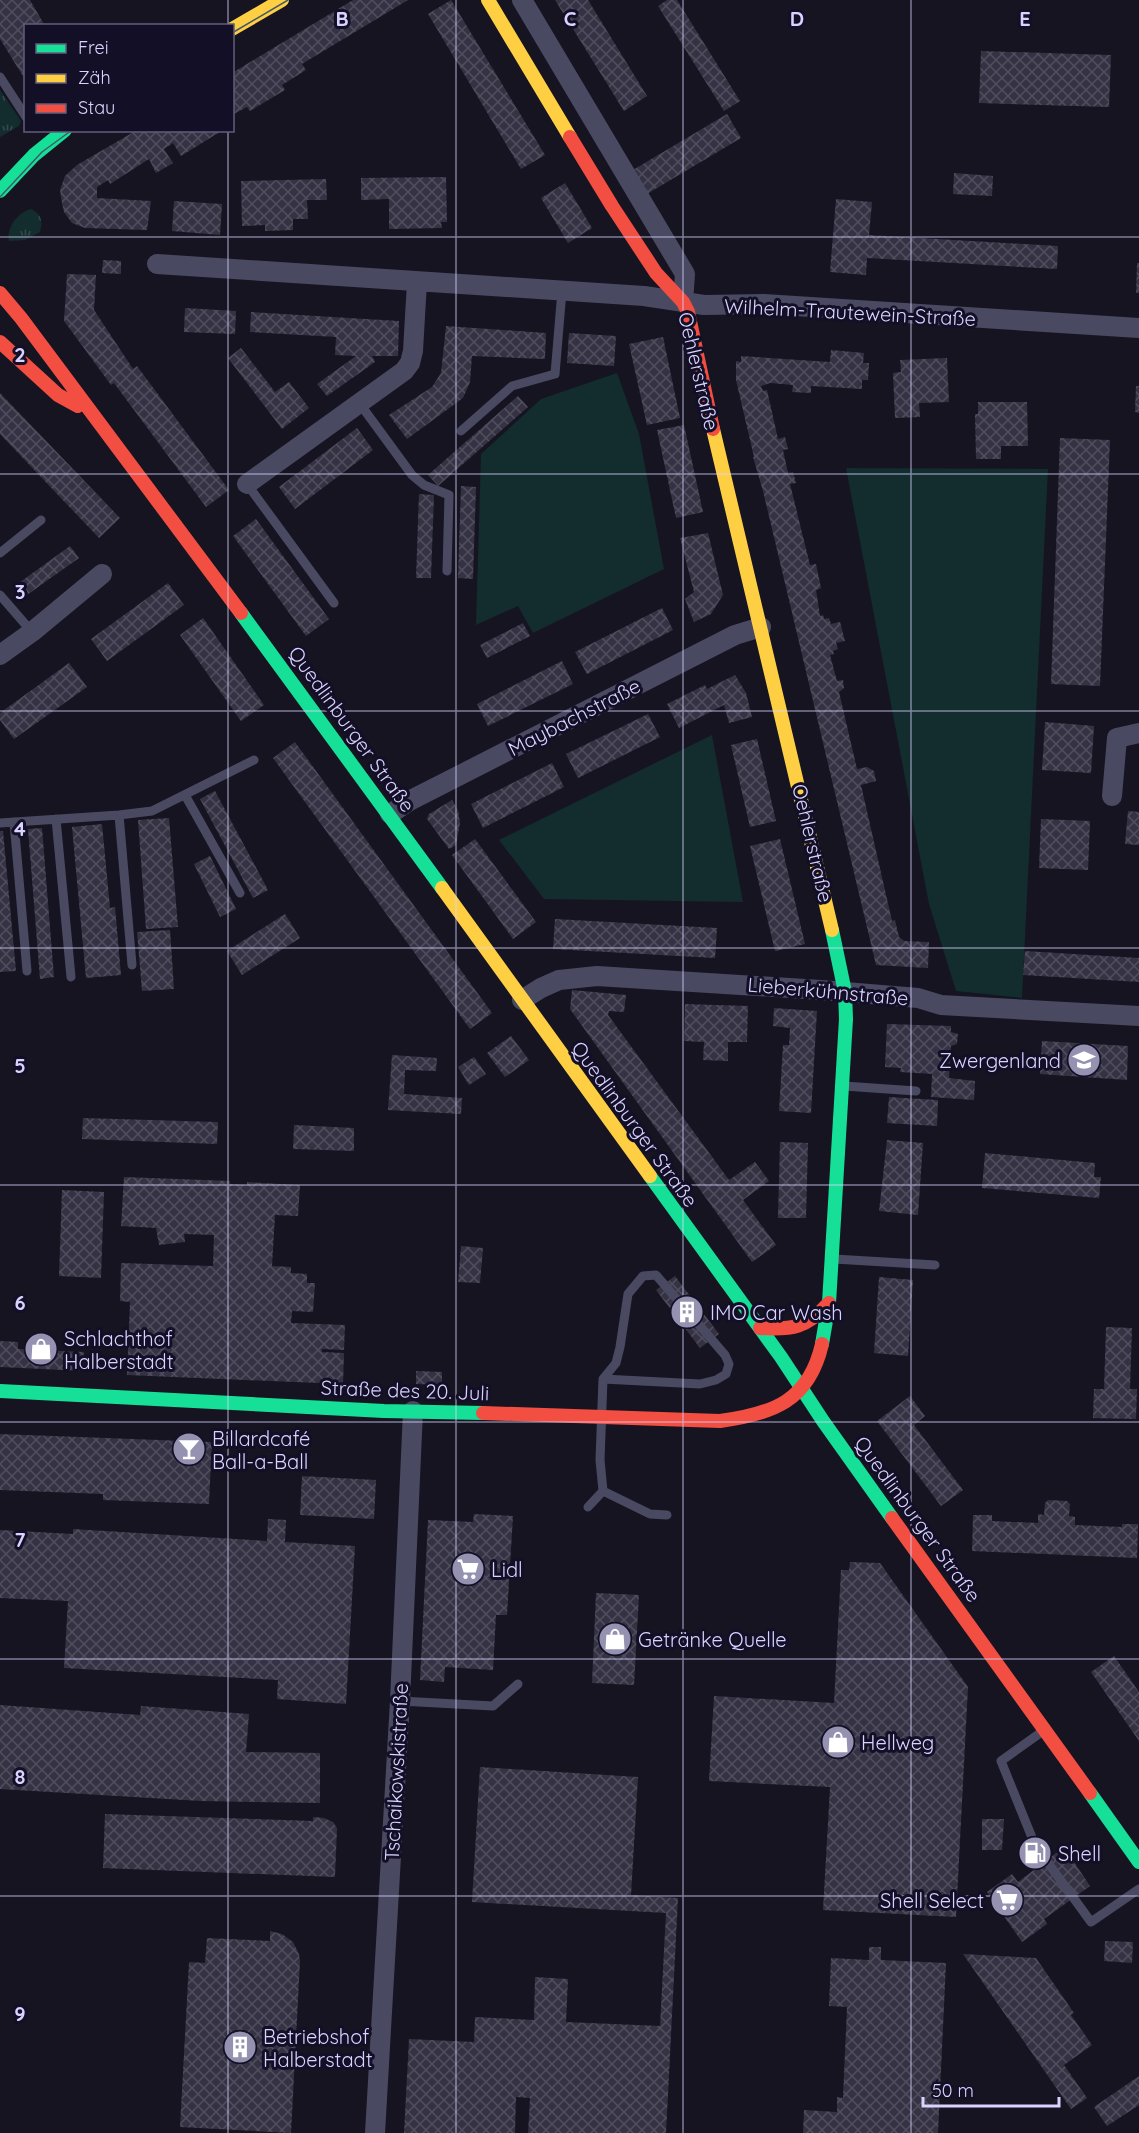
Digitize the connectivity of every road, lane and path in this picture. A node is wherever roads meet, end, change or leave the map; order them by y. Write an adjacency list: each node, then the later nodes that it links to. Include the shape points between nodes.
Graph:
1 (282, 0): 4 (street)
2 (488, 0): 13 (street, Oehlerstraße, via 612,206 656,273)
3 (522, 0): 13 (street, Oehlerstraße, via 686,274)
4 (234, 28)
5 (0, 77): 6 (lane)
6 (24, 114)
7 (61, 132): 8 (street, via 42,141)
8 (0, 191)
9 (157, 264): 10 (street, Wilhelm-Trautewein-Straße)
10 (417, 282): 11 (street, Wilhelm-Trautewein-Straße); 16 (street, via 410,363)
11 (562, 291): 13 (street, Wilhelm-Trautewein-Straße); 18 (lane, via 555,374 512,386)
12 (0, 293): 17 (street, Quedlinburger Straße)
13 (683, 302): 14 (street, Wilhelm-Trautewein-Straße, via 775,304); 26 (street, Oehlerstraße, via 692,325)
14 (1139, 328)
15 (0, 342): 17 (street, Quedlinburger Straße, via 57,395)
16 (360, 404): 19 (street); 22 (lane, via 412,475 423,485 449,495)
17 (93, 413): 33 (street, Quedlinburger Straße)
18 (461, 431)
19 (247, 484): 25 (lane)
20 (41, 520): 21 (lane)
21 (0, 552)
22 (447, 571)
23 (102, 574): 27 (street)
24 (0, 595): 27 (lane)
25 (334, 603)
26 (761, 627): 33 (street, Maybachstraße, via 735,635); 42 (street, Oehlerstraße)
27 (32, 632): 28 (street)
28 (0, 655)
29 (1139, 733): 32 (street, via 1117,738)
30 (254, 760): 31 (lane)
31 (185, 795): 34 (lane, via 152,811); 38 (lane)
32 (1112, 796)
33 (390, 814): 43 (street, Quedlinburger Straße)
34 (119, 815): 35 (lane); 39 (lane)
35 (56, 819): 36 (lane); 41 (lane)
36 (14, 822): 37 (lane); 40 (lane)
37 (0, 823)
38 (240, 893)
39 (132, 965)
40 (27, 971)
41 (71, 976)
42 (845, 992): 43 (street, Lieberkühnstraße, via 597,976 559,980); 44 (street, Lieberkühnstraße, via 918,998 941,1005); 45 (street, Oehlerstraße)
43 (522, 1000): 50 (street, Quedlinburger Straße)
44 (1139, 1016)
45 (841, 1086): 46 (lane); 47 (street, Oehlerstraße)
46 (916, 1091)
47 (832, 1259): 48 (lane); 49 (street, Oehlerstraße)
48 (935, 1265)
49 (829, 1303): 50 (street, via 816,1319 798,1328); 52 (street, Oehlerstraße, via 818,1362)
50 (760, 1328): 52 (street, Quedlinburger Straße)
51 (603, 1379): 51 (lane, via 700,1384 726,1374 729,1364 665,1284 656,1275 643,1276 628,1294 616,1363); 55 (lane)
52 (803, 1390): 55 (street, Straße des 20. Juli, via 779,1408 741,1419); 61 (street, Quedlinburger Straße)
53 (0, 1391): 54 (street, Straße des 20. Juli)
54 (413, 1411): 55 (street, Straße des 20. Juli); 60 (street, Tschaikowskistraße)
55 (602, 1417): 56 (lane)
56 (603, 1491): 57 (lane); 58 (lane, via 650,1514)
57 (588, 1507)
58 (667, 1515)
59 (518, 1683): 60 (lane, via 493,1706)
60 (400, 1701): 64 (street, Tschaikowskistraße)
61 (1045, 1730): 62 (street, Quedlinburger Straße); 63 (lane, via 1001,1761 1035,1845 1091,1922)
62 (1139, 1862)
63 (1139, 1889)
64 (375, 2133)

